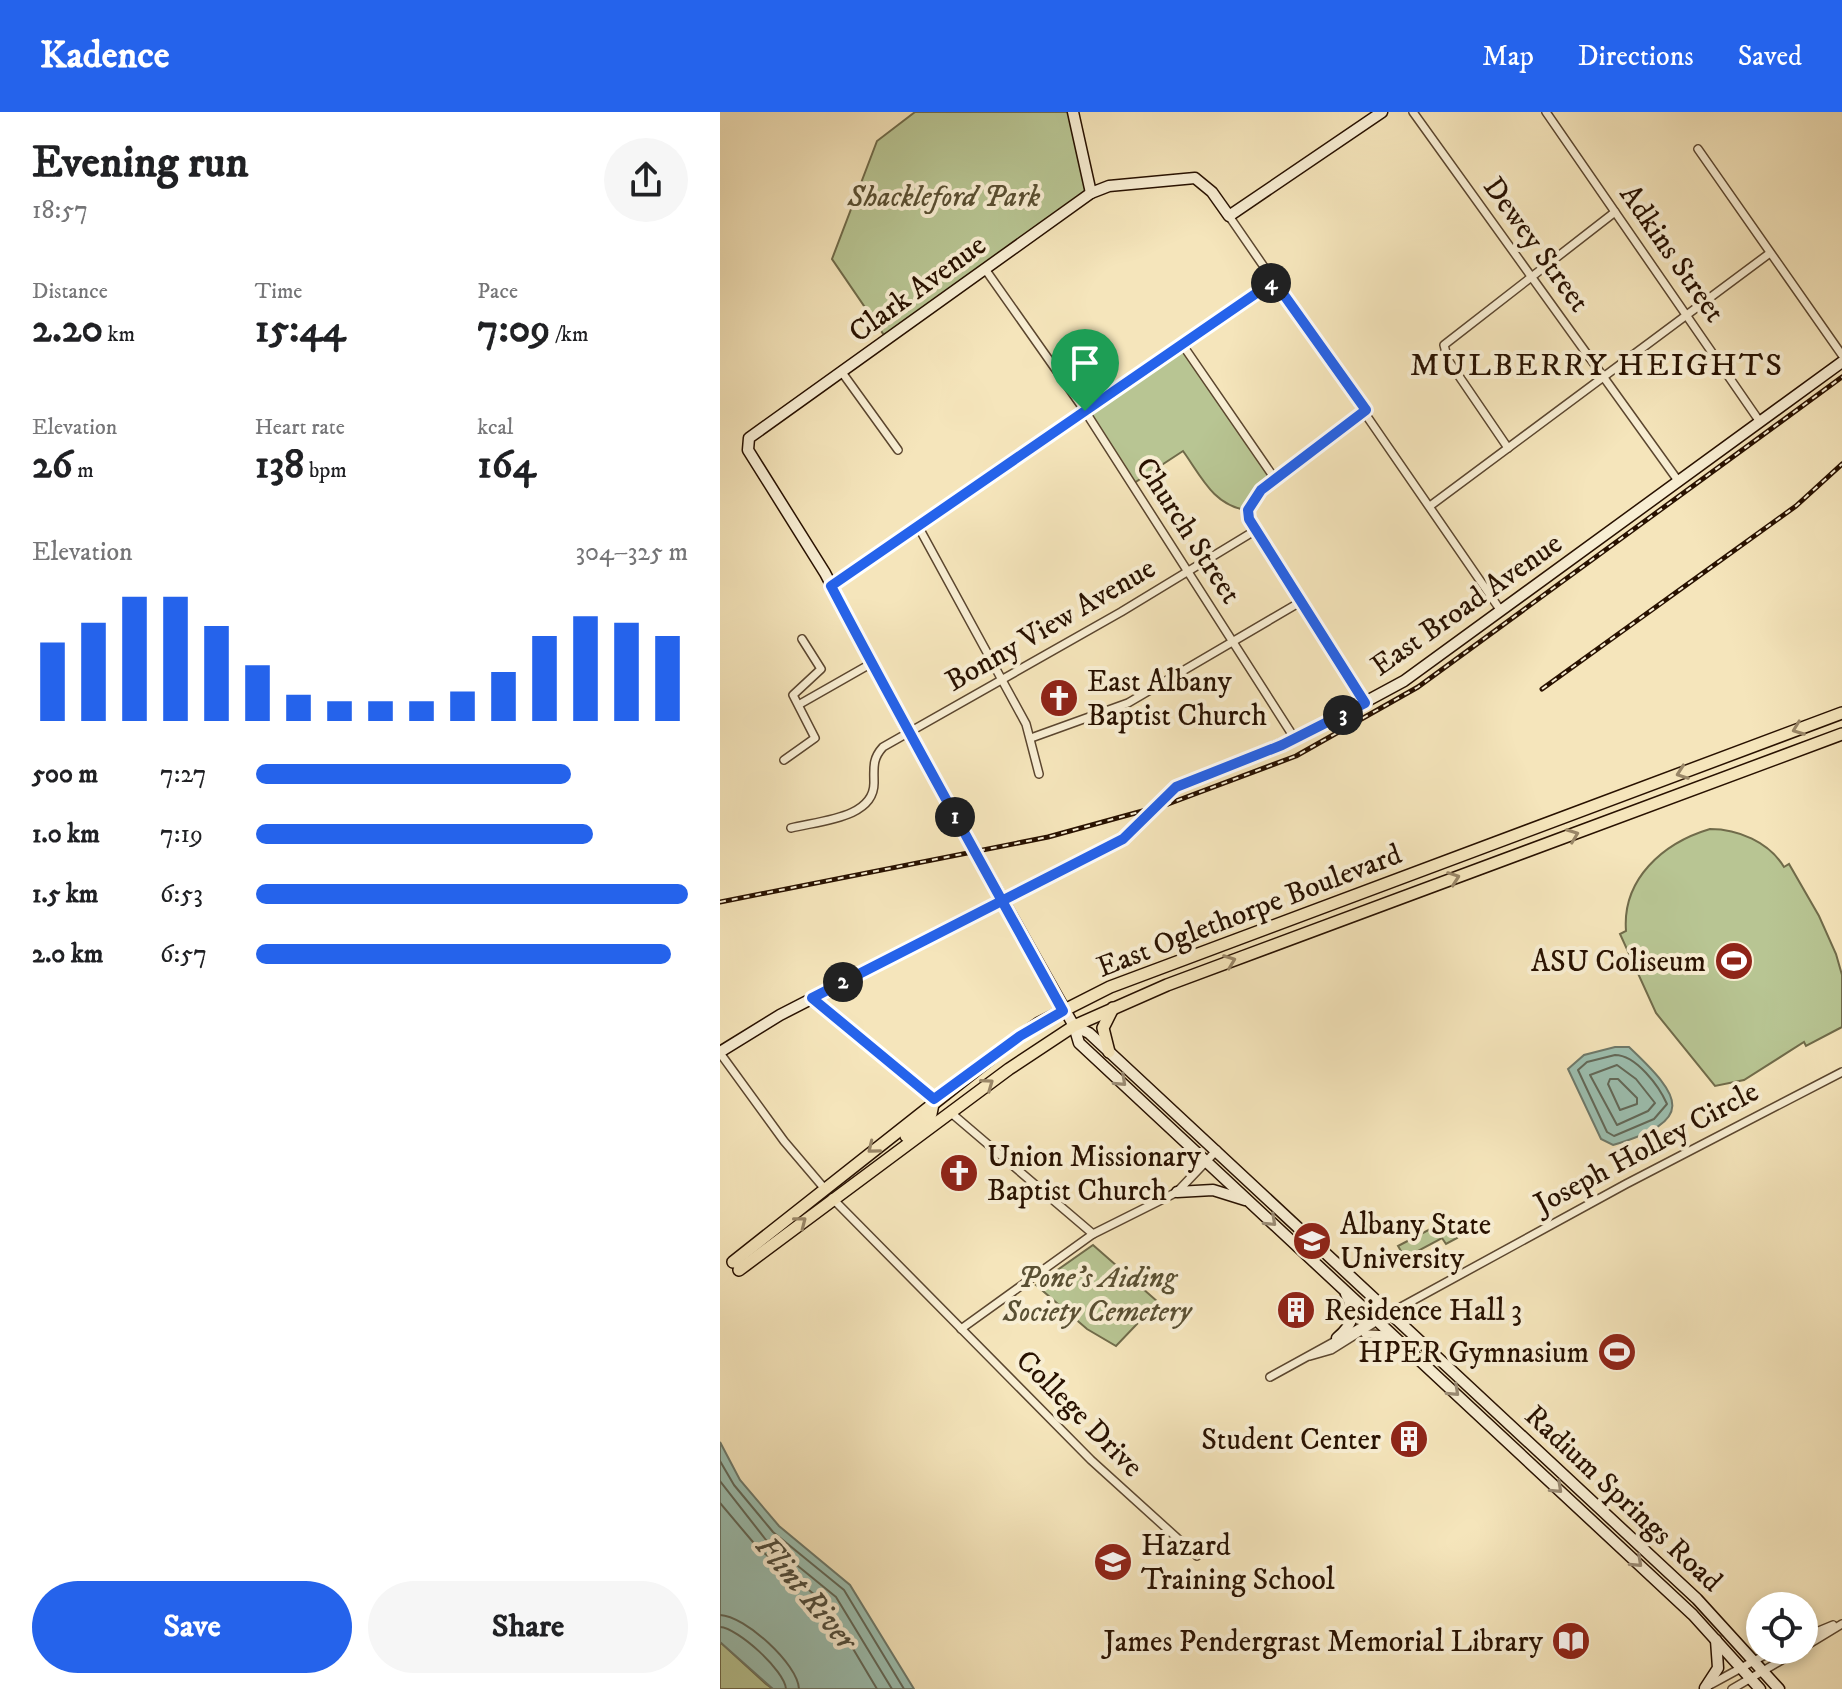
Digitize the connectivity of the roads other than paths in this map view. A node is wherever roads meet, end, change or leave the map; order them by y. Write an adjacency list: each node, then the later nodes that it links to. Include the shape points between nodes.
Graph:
1 (1073, 112): 6 (main road)
2 (1382, 112): 8 (main road)
3 (1413, 112): 11 (street, Dewey Street)
4 (1546, 112): 7 (street, Adkins Street)
5 (1698, 149): 9 (street)
6 (1091, 193): 8 (main road, Clark Avenue, via 1186,176 1204,184); 10 (main road, Clark Avenue)
7 (1615, 212): 11 (street); 13 (street, Adkins Street)
8 (1229, 216): 12 (street)
9 (1770, 253): 13 (street); 15 (street)
10 (985, 269): 17 (main road, Clark Avenue); 20 (street, Church Street)
11 (1532, 275): 18 (street, Dewey Street); 23 (street, via 1446,343 1448,360)
12 (1274, 281): 14 (street); 19 (street)
13 (1687, 315): 18 (street); 21 (street, Adkins Street)
14 (1182, 344): 20 (street); 25 (street)
15 (1842, 355)
16 (1842, 362): 21 (main road, East Broad Avenue)
17 (841, 371): 22 (main road, Clark Avenue); 24 (street)
18 (1604, 378): 23 (street); 26 (street, Dewey Street)
19 (1366, 410): 25 (street); 27 (street)
20 (1085, 411): 28 (street); 30 (street, Church Street)
21 (1760, 422): 26 (main road, East Broad Avenue)
22 (753, 434): 31 (main road, Radium Springs Road, via 748,450)
23 (1508, 448): 27 (street)
24 (898, 450)
25 (1275, 479): 29 (street, via 1248,510)
26 (1679, 482): 33 (main road, East Broad Avenue)
27 (1430, 506): 33 (street)
28 (918, 526): 31 (street); 37 (street)
29 (1256, 530): 30 (street, Bonny View Avenue); 32 (street)
30 (1186, 573): 35 (street, Church Street); 37 (street, Bonny View Avenue)
31 (831, 586): 36 (main road, Radium Springs Road)
32 (1302, 601): 35 (street); 38 (street)
33 (1501, 611): 38 (main road, East Broad Avenue)
34 (802, 639): 39 (street, via 821,669 793,695)
35 (1233, 644): 43 (street, via 1128,703); 44 (street, Church Street)
36 (872, 663): 39 (street); 41 (main road, Radium Springs Road)
37 (1004, 680): 41 (street, Bonny View Avenue); 43 (street)
38 (1365, 703): 44 (main road, East Broad Avenue)
39 (800, 704): 45 (street, via 815,738)
40 (1842, 713): 51 (main road, East Oglethorpe Boulevard, one-way to 51, via 1142,974)
41 (908, 732): 47 (street, Bonny View Avenue, via 877,753 874,788 860,808); 48 (main road, Radium Springs Road)
42 (1842, 734): 50 (main road, East Oglethorpe Boulevard, one-way to 42)
43 (1031, 738): 46 (street)
44 (1295, 739): 48 (main road, East Broad Avenue, via 1176,787 1123,839)
45 (784, 760)
46 (1039, 774)
47 (791, 828)
48 (1001, 900): 49 (main road, East Broad Avenue); 51 (main road, Radium Springs Road)
49 (812, 998): 53 (main road, East Broad Avenue); 56 (street)
50 (1115, 1007): 52 (main road, East Oglethorpe Boulevard); 54 (main road, via 1103,1028)
51 (1063, 1011): 52 (main road, Radium Springs Road); 56 (main road, East Oglethorpe Boulevard)
52 (1074, 1026): 54 (main road, Radium Springs Road); 57 (main road, East Oglethorpe Boulevard, one-way to 52); 59 (main road, Radium Springs Road, one-way to 59, via 1079,1043)
53 (720, 1052): 62 (street, College Drive)
54 (1109, 1052): 58 (main road, Radium Springs Road)
55 (1842, 1072): 67 (street, Joseph Holley Circle)
56 (934, 1099): 60 (main road, via 931,1114); 62 (main road, East Oglethorpe Boulevard, one-way to 62)
57 (950, 1112): 60 (main road, East Oglethorpe Boulevard); 64 (street)
58 (1217, 1150): 59 (street); 67 (main road, Radium Springs Road)
59 (1208, 1162): 61 (street); 63 (main road, Radium Springs Road)
60 (867, 1172): 62 (main road, East Oglethorpe Boulevard)
61 (1177, 1192): 63 (main road, via 1213,1190); 64 (street)
62 (828, 1193): 65 (main road, East Oglethorpe Boulevard); 69 (street, College Drive)
63 (1250, 1202): 66 (main road, Radium Springs Road, one-way to 66)
64 (1093, 1234): 69 (street)
65 (736, 1266)
66 (1341, 1285): 68 (main road, Radium Springs Road); 72 (main road, via 1353,1319)
67 (1390, 1313): 68 (street, Joseph Holley Circle); 80 (main road, Radium Springs Road)
68 (1378, 1319): 70 (street); 71 (main road, Radium Springs Road); 72 (street)
69 (961, 1329): 75 (street, College Drive, via 1091,1460)
70 (1355, 1337): 71 (street, via 1369,1332); 73 (street)
71 (1397, 1337): 78 (main road, Radium Springs Road, one-way to 78)
72 (1337, 1338): 73 (street)
73 (1310, 1356): 74 (street)
74 (1270, 1377)
75 (1197, 1556)
76 (1842, 1622): 77 (street); 79 (street)
77 (1818, 1631)
78 (1716, 1638): 84 (main road, Radium Springs Road); 87 (main road, via 1718,1668)
79 (1818, 1638)
80 (1746, 1649)
81 (1746, 1664): 84 (street)
82 (1759, 1664): 85 (main road, Radium Springs Road)
83 (1776, 1664): 85 (street)
84 (1741, 1667): 86 (main road, Radium Springs Road); 87 (street)
85 (1765, 1671): 86 (street); 90 (main road, Radium Springs Road)
86 (1751, 1678): 88 (street); 89 (main road, Radium Springs Road)
87 (1704, 1688)
88 (1732, 1689)
89 (1760, 1689)
90 (1779, 1689)

